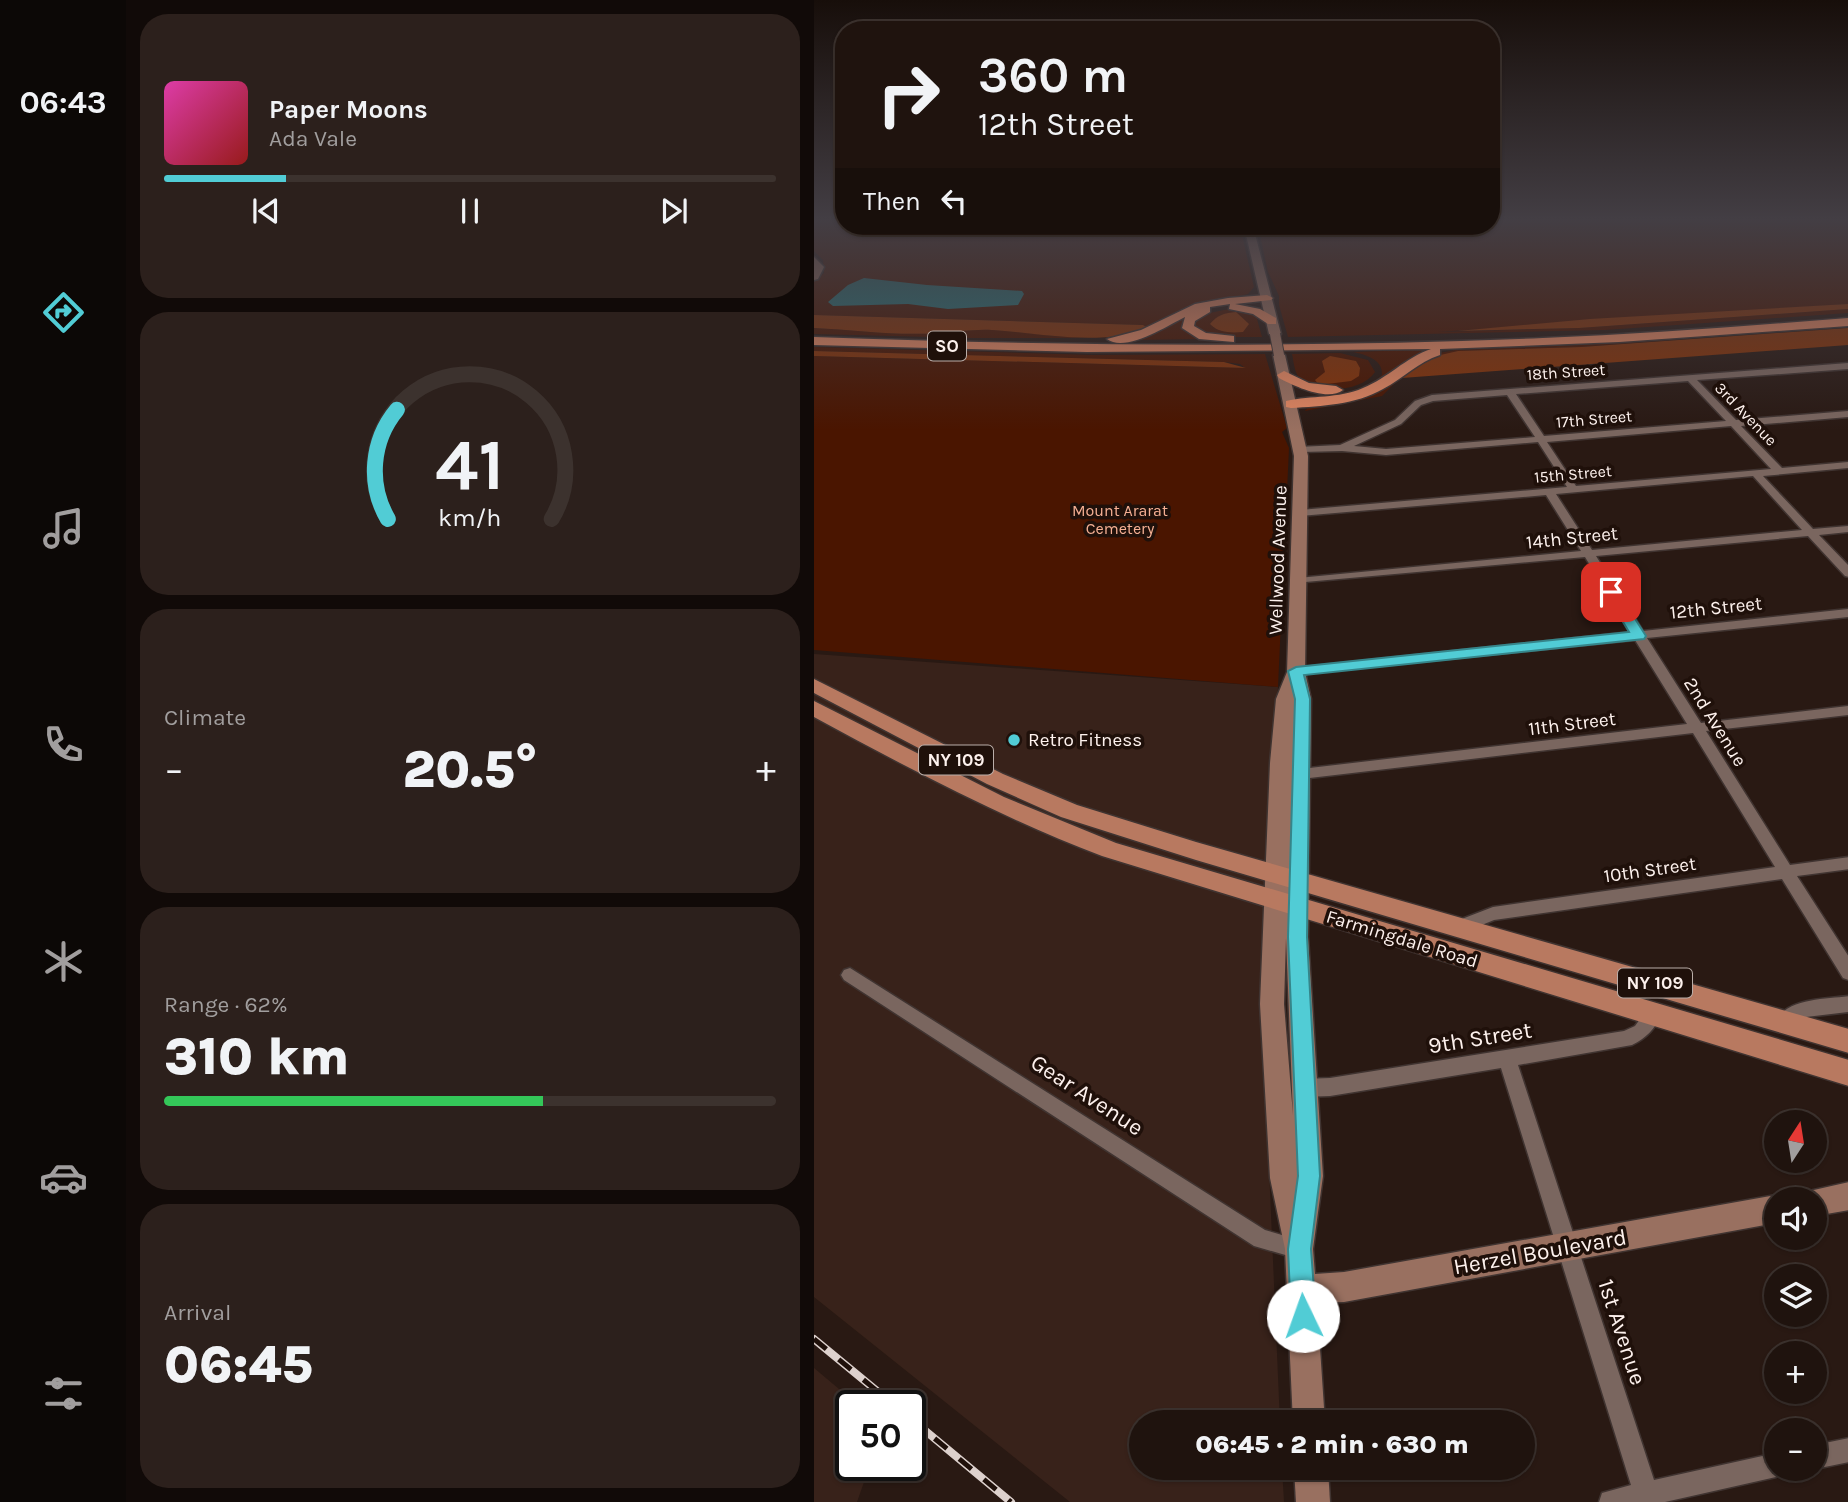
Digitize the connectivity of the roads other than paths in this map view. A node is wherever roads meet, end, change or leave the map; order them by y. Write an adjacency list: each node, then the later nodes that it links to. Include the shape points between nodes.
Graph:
1 (1255, 289): 4 (highway)
2 (1265, 289): 3 (main road, Wellwood Avenue)
3 (1268, 300): 4 (highway); 6 (main road, Wellwood Avenue)
4 (1224, 304): 6 (highway, via 1249,309); 9 (highway, via 1193,315 1188,328 1207,337); 11 (highway, via 1188,311 1141,335)
5 (1848, 316): 9 (highway, SO, via 1574,334)
6 (1272, 321): 13 (main road, Wellwood Avenue, bridge)
7 (1848, 322): 12 (highway, SO)
8 (814, 335): 11 (highway, SO)
9 (1295, 340): 11 (highway, SO)
10 (814, 341): 13 (highway, SO)
11 (1066, 342)
12 (1539, 342): 13 (highway, SO); 19 (highway, via 1429,354 1361,394 1337,400)
13 (1280, 352): 15 (main road, Wellwood Avenue); 17 (highway, via 1350,352 1376,365 1377,376)
14 (1848, 366): 16 (street, 18th Street)
15 (1284, 375): 17 (highway, via 1306,387); 19 (main road, Wellwood Avenue)
16 (1690, 378): 18 (street, 18th Street); 21 (street, 3rd Avenue)
17 (1349, 390): 19 (highway)
18 (1510, 392): 22 (street); 23 (street, 18th Street, via 1425,399 1398,422)
19 (1290, 401): 24 (main road, Wellwood Avenue)
20 (1848, 414): 21 (street, 17th Street)
21 (1733, 424): 22 (street, 17th Street); 26 (street, 3rd Avenue)
22 (1541, 439): 23 (street, 17th Street, via 1381,453); 28 (street)
23 (1342, 448): 24 (street, 18th Street)
24 (1301, 449): 30 (main road, Wellwood Avenue)
25 (1848, 465): 26 (street, 15th Street)
26 (1779, 471): 27 (street, 15th Street)
27 (1756, 473): 28 (street, 15th Street); 32 (street, 3rd Avenue)
28 (1574, 490): 29 (street, 15th Street)
29 (1550, 492): 30 (street, 15th Street); 33 (street, 2nd Avenue)
30 (1300, 513): 35 (main road, Wellwood Avenue)
31 (1848, 529): 32 (street, 14th Street)
32 (1809, 533): 33 (street, 14th Street); 34 (street, 3rd Avenue)
33 (1588, 554): 35 (street, 14th Street); 37 (street, 2nd Avenue)
34 (1848, 574)
35 (1298, 581): 38 (main road, Wellwood Avenue)
36 (1848, 613): 37 (street, 12th Street)
37 (1639, 636): 38 (street, 12th Street); 42 (street, 2nd Avenue)
38 (1296, 671): 43 (main road, via 1302,699); 46 (main road, via 1285,699 1282,725)
39 (814, 685): 46 (main road, Farmingdale Road / NY 109, via 1043,801)
40 (814, 708): 47 (main road, Farmingdale Road / NY 109, via 961,788 1056,830)
41 (1848, 710): 42 (street, 11th Street)
42 (1697, 728): 43 (street, 11th Street); 45 (street, 2nd Avenue)
43 (1300, 774): 46 (main road)
44 (1848, 863): 45 (street, 10th Street)
45 (1785, 872): 48 (street, 10th Street, via 1493,914); 49 (street, 2nd Avenue)
46 (1287, 876): 47 (main road); 48 (main road, Farmingdale Road / NY 109)
47 (1286, 904): 52 (main road, Farmingdale Road / NY 109); 57 (main road); 62 (main road, via 1272,1004 1284,1178)
48 (1460, 927): 53 (main road, Farmingdale Road / NY 109)
49 (1848, 973)
50 (850, 975): 62 (street, Gear Avenue, via 1261,1239)
51 (1848, 1004): 53 (street, via 1803,1010)
52 (1654, 1013): 55 (street, 9th Street, via 1631,1038); 56 (main road, Farmingdale Road / NY 109)
53 (1784, 1021): 54 (main road, Farmingdale Road / NY 109)
54 (1848, 1041)
55 (1507, 1058): 57 (street, 9th Street); 61 (street, 1st Avenue)
56 (1848, 1073)
57 (1303, 1088): 62 (main road, via 1309,1176)
58 (1848, 1196): 59 (main road)
59 (1827, 1200)
60 (1764, 1211): 61 (main road, Herzel Boulevard)
61 (1568, 1248): 63 (main road, Herzel Boulevard, via 1344,1287); 69 (street, 1st Avenue)
62 (1299, 1249): 63 (main road)
63 (1302, 1289): 64 (main road)
64 (1308, 1410)
65 (1848, 1450): 66 (street)
66 (1827, 1454)
67 (1764, 1468): 69 (street)
68 (1312, 1480): 70 (main road)
69 (1648, 1498): 71 (street)
70 (1313, 1502)
71 (1611, 1502)

